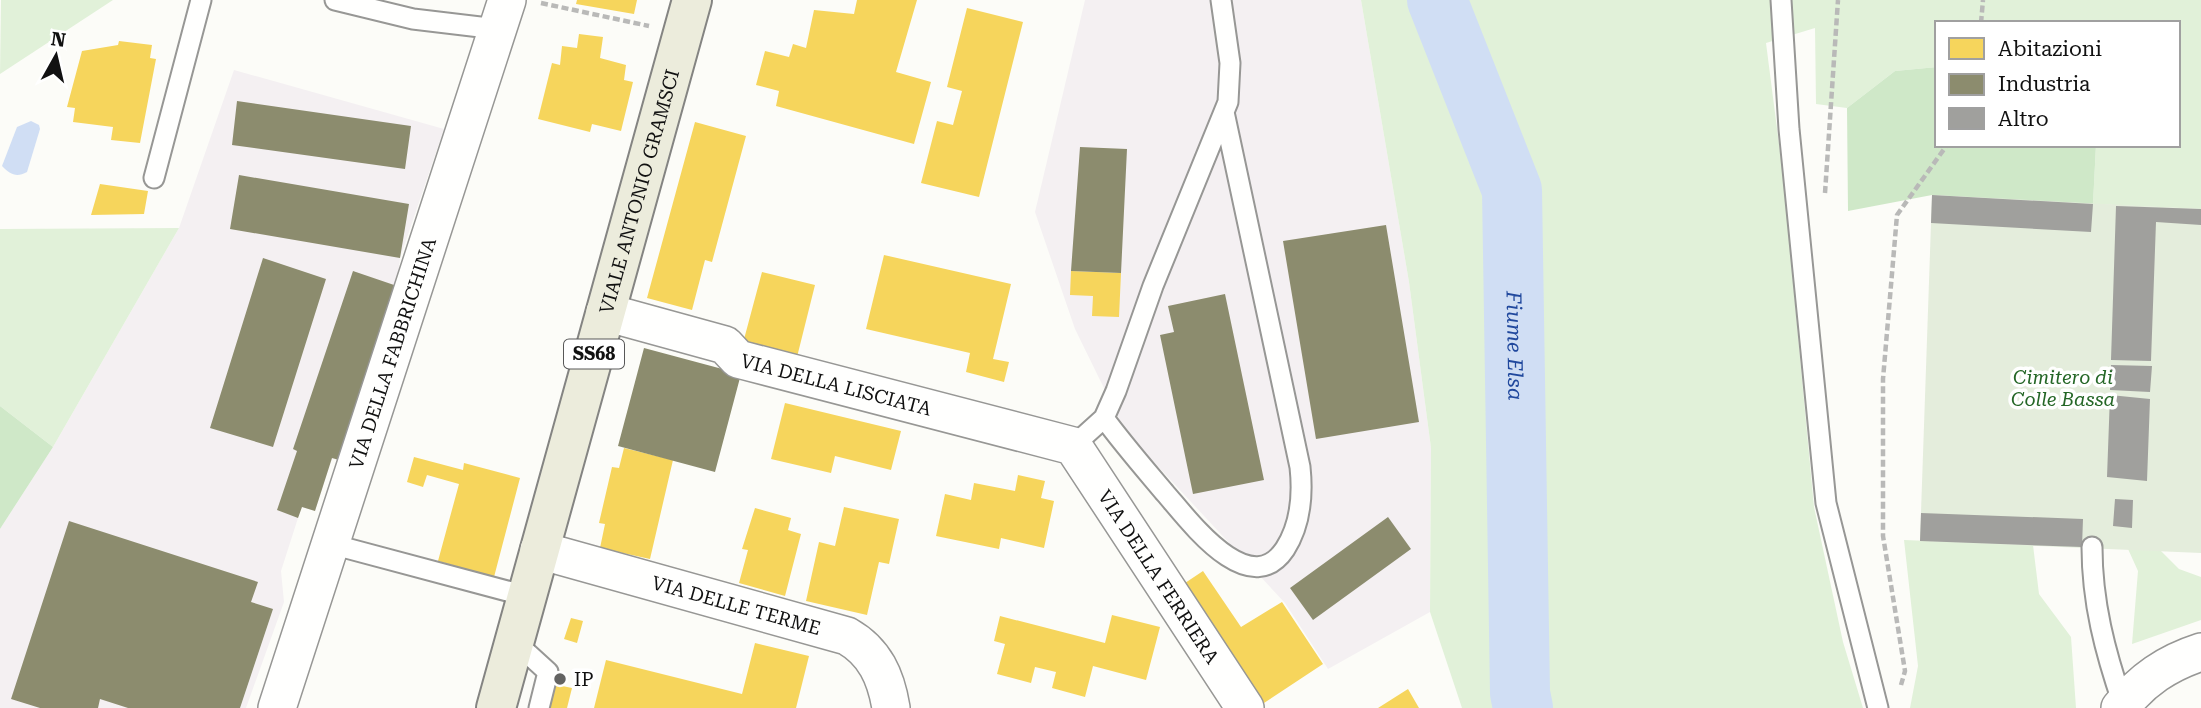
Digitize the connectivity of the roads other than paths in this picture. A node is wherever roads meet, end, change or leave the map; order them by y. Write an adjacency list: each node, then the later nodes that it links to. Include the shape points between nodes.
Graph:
1 (201, 0): 8 (lane)
2 (335, 0): 6 (lane, via 413,19)
3 (692, 0): 9 (main road, VIALE ANTONIO GRAMSCI / SS68)
4 (1221, 0): 7 (lane, via 1230,73)
5 (1781, 0): 24 (lane, via 1789,129 1826,503)
6 (502, 15): 12 (street, VIA DELLA FABBRICHINA)
7 (1224, 112): 10 (lane); 10 (lane, via 1300,467 1302,500 1284,551 1262,566 1223,554)
8 (153, 178)
9 (605, 312): 11 (street, VIA DELLA LISCIATA, via 725,345 738,359); 14 (main road, VIALE ANTONIO GRAMSCI / SS68)
10 (1104, 418): 11 (lane)
11 (1073, 446): 23 (street, VIA DELLA FERRIERA)
12 (331, 544): 15 (lane); 19 (street, VIA DELLA FABBRICHINA)
13 (2092, 547): 18 (lane, via 2102,645)
14 (539, 550): 15 (main road, VIALE ANTONIO GRAMSCI / SS68); 22 (street, VIA DELLE TERME, via 838,632 870,654 886,685)
15 (526, 596): 16 (main road, VIALE ANTONIO GRAMSCI / SS68)
16 (514, 641): 20 (main road, VIALE ANTONIO GRAMSCI / SS68); 21 (lane, via 548,673)
17 (2201, 652): 18 (street, via 2176,660 2144,680)
18 (2122, 706)
19 (277, 708)
20 (496, 708)
21 (539, 708)
22 (891, 708)
23 (1245, 708)
24 (1878, 708)

